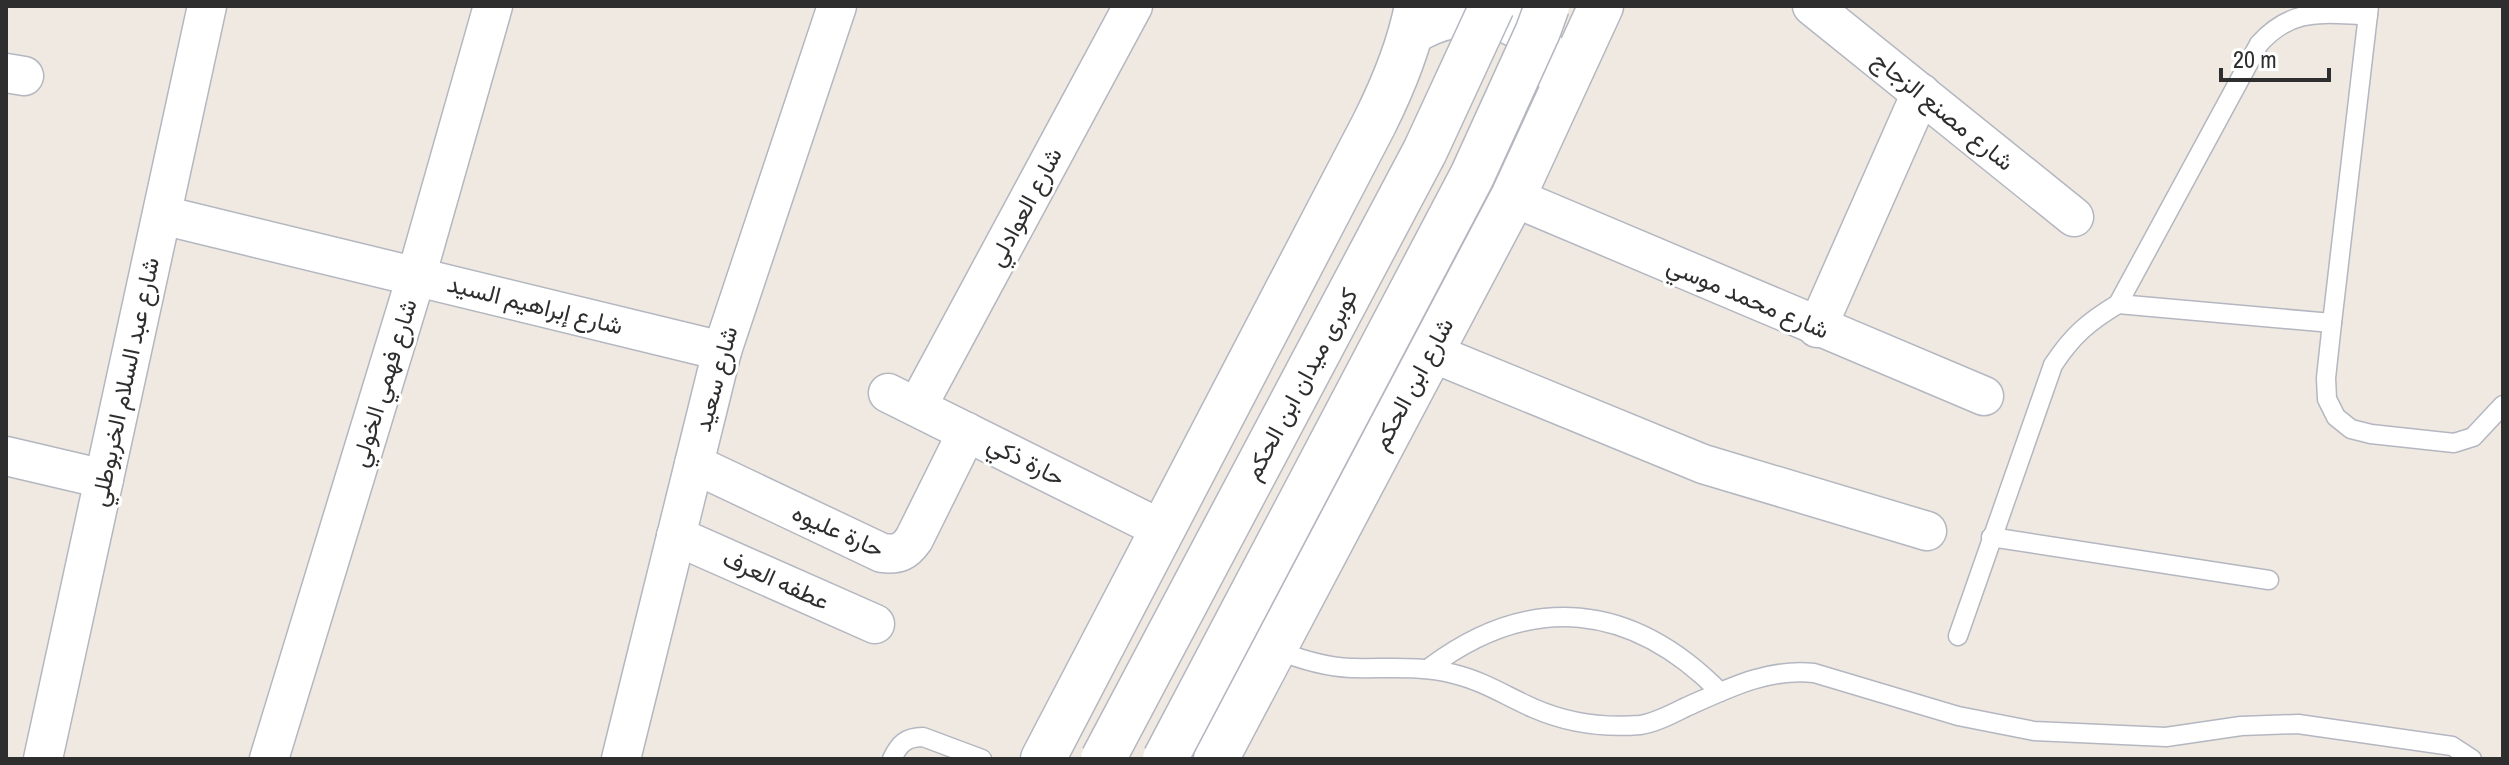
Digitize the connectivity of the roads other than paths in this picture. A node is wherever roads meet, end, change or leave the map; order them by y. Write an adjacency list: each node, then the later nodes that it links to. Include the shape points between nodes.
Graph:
1 (207, 6): 14 (street, شارع عبد السلام الخربوطلي)
2 (493, 6): 16 (street, شارع فهمي الخولي)
3 (837, 6): 20 (street, شارع سعيد)
4 (1133, 6): 23 (street, شارع العوادلي)
5 (1492, 6): 45 (main road, كوبرى ميدان ابن الحكم, bridge, via 1425,151)
6 (1547, 6): 46 (main road, bridge, via 1472,176)
7 (1601, 6): 12 (main road, شارع ابن الحكم)
8 (1812, 6): 11 (street, شارع مصنع الزجاج)
9 (2369, 11): 17 (lane, via 2293,17 2259,44); 18 (lane)
10 (1414, 19): 12 (main road, via 1486,13 1505,19 1523,29 1549,58); 29 (main road, via 1396,79 1374,124)
11 (1921, 93): 15 (street, شارع مصنع الزجاج); 19 (street)
12 (1561, 95): 13 (main road, شارع ابن الحكم)
13 (1513, 197): 19 (street, شارع محمد موسي); 21 (main road, شارع ابن الحكم)
14 (162, 215): 16 (street, شارع إبراهيم السيد); 28 (street, شارع عبد السلام الخربوطلي)
15 (2074, 217)
16 (416, 277): 20 (street, شارع إبراهيم السيد); 40 (street, شارع فهمي الخولي)
17 (2118, 304): 18 (lane); 32 (lane, via 2070,340 2053,365)
18 (2332, 323): 24 (lane, via 2327,399 2336,417 2351,429 2454,443 2473,437)
19 (1817, 328): 22 (street, شارع محمد موسي)
20 (722, 351): 27 (street, شارع سعيد)
21 (1430, 352): 30 (street, via 1703,464); 36 (main road, شارع ابن الحكم)
22 (1984, 396)
23 (903, 400): 25 (street, حارة ذكي)
24 (2503, 405)
25 (967, 432): 27 (street, حارة عليوه, via 914,539 895,555); 29 (street, حارة ذكي)
26 (6, 456): 28 (street)
27 (694, 464): 31 (street, شارع سعيد)
28 (104, 479): 39 (street, شارع عبد السلام الخربوطلي)
29 (1163, 530): 44 (main road)
30 (1927, 531)
31 (676, 536): 34 (street, عطفه العرف); 41 (street, شارع سعيد)
32 (1991, 537): 33 (lane); 35 (lane)
33 (2269, 580)
34 (875, 624)
35 (1958, 636)
36 (1274, 649): 37 (lane, via 1327,665); 47 (main road, شارع ابن الحكم)
37 (1429, 668): 38 (lane, via 1481,682 1544,712 1616,727 1645,724); 38 (lane, via 1500,628 1559,617 1593,618 1671,650)
38 (1720, 692): 48 (lane, via 1762,676 1804,672 1958,716 2034,731 2166,737 2298,724 2452,746)
39 (43, 759)
40 (269, 759)
41 (621, 759)
42 (892, 759): 43 (lane, via 897,747 923,737)
43 (982, 759)
44 (1043, 759)
45 (1103, 759)
46 (1165, 759)
47 (1216, 759)
48 (2472, 759)

